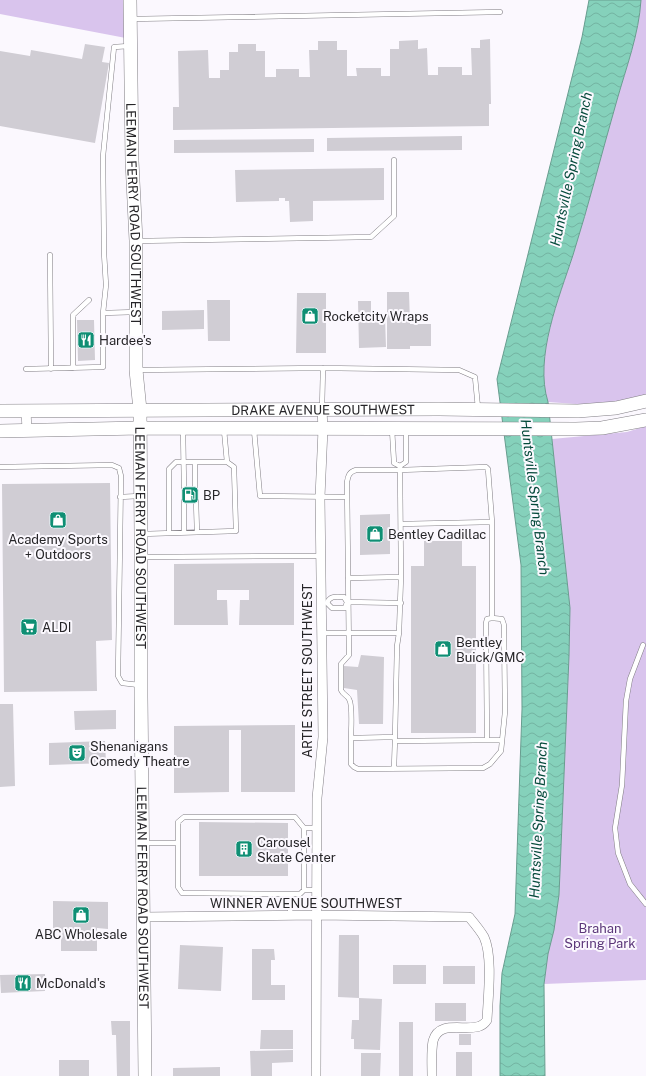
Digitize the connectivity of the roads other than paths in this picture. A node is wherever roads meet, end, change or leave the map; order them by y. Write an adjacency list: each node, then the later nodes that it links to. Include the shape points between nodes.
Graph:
1 (130, 0): 3 (street, LEEMAN FERRY ROAD SOUTHWEST)
2 (500, 12): 3 (lane)
3 (131, 19): 4 (street, LEEMAN FERRY ROAD SOUTHWEST)
4 (131, 45): 6 (street, LEEMAN FERRY ROAD SOUTHWEST); 10 (lane, via 114,47 113,54 103,156 106,285)
5 (394, 160): 6 (lane, via 394,216 371,237)
6 (136, 241): 9 (street, LEEMAN FERRY ROAD SOUTHWEST)
7 (50, 255): 14 (lane)
8 (90, 300): 11 (lane, via 74,315)
9 (136, 312): 10 (lane); 15 (street, LEEMAN FERRY ROAD SOUTHWEST)
10 (104, 313): 11 (lane, via 103,368)
11 (73, 368): 14 (lane)
12 (323, 368): 15 (lane); 18 (lane); 19 (lane, via 459,370 475,377)
13 (26, 369): 14 (lane)
14 (51, 369)
15 (136, 370): 17 (street, LEEMAN FERRY ROAD SOUTHWEST)
16 (646, 401): 19 (street, DRAKE AVENUE SOUTHWEST, via 616,408 591,410)
17 (140, 410): 18 (street, DRAKE AVENUE SOUTHWEST); 21 (street, DRAKE AVENUE SOUTHWEST); 23 (street, LEEMAN FERRY ROAD SOUTHWEST)
18 (322, 410): 19 (street, DRAKE AVENUE SOUTHWEST); 27 (street, ARTIE STREET SOUTHWEST)
19 (478, 410)
20 (0, 411): 21 (street, DRAKE AVENUE SOUTHWEST)
21 (26, 411): 31 (street)
22 (646, 420): 28 (street, DRAKE AVENUE SOUTHWEST, via 602,428)
23 (140, 428): 24 (street, DRAKE AVENUE SOUTHWEST); 31 (street, DRAKE AVENUE SOUTHWEST); 39 (street, LEEMAN FERRY ROAD SOUTHWEST)
24 (183, 428): 25 (street, DRAKE AVENUE SOUTHWEST); 32 (lane)
25 (224, 428): 26 (street, DRAKE AVENUE SOUTHWEST); 34 (lane)
26 (254, 428): 27 (street, DRAKE AVENUE SOUTHWEST); 41 (lane, via 260,496)
27 (323, 428): 29 (street, DRAKE AVENUE SOUTHWEST); 41 (street, ARTIE STREET SOUTHWEST)
28 (406, 428): 29 (street, DRAKE AVENUE SOUTHWEST); 36 (lane, via 406,462)
29 (392, 429): 36 (lane, via 394,463)
30 (0, 430): 31 (street, DRAKE AVENUE SOUTHWEST)
31 (27, 430)
32 (183, 462): 33 (lane); 37 (lane); 49 (lane, via 176,462 169,470)
33 (195, 462): 34 (lane); 38 (lane)
34 (227, 462): 48 (lane, via 234,467 236,531)
35 (0, 467): 40 (lane, via 112,465 119,468 121,476)
36 (400, 468): 42 (lane, via 352,471 346,482); 45 (lane, via 486,467); 46 (lane)
37 (184, 487)
38 (196, 487)
39 (140, 496): 40 (lane); 50 (street, LEEMAN FERRY ROAD SOUTHWEST)
40 (120, 497): 63 (lane, via 118,676 122,683)
41 (320, 497): 42 (lane); 51 (street, ARTIE STREET SOUTHWEST)
42 (347, 497): 54 (lane)
43 (184, 501): 47 (lane)
44 (196, 501): 48 (lane)
45 (492, 522): 46 (lane); 58 (lane)
46 (401, 524): 53 (lane)
47 (184, 532): 48 (lane); 49 (lane)
48 (196, 532)
49 (169, 533): 50 (lane)
50 (141, 534): 52 (street, LEEMAN FERRY ROAD SOUTHWEST)
51 (320, 556): 52 (lane); 56 (street, ARTIE STREET SOUTHWEST)
52 (141, 557): 63 (street, LEEMAN FERRY ROAD SOUTHWEST)
53 (401, 577): 54 (lane); 57 (lane)
54 (348, 578): 55 (lane)
55 (348, 602): 56 (lane, via 344,597 332,597); 56 (lane, via 345,608 332,608); 57 (lane); 60 (lane)
56 (324, 603): 59 (street, ARTIE STREET SOUTHWEST)
57 (401, 603): 61 (lane)
58 (492, 618): 66 (lane, via 486,623); 67 (lane, via 502,619 504,625 505,712)
59 (322, 633): 60 (lane); 70 (street, ARTIE STREET SOUTHWEST, via 323,737)
60 (349, 633): 61 (lane); 64 (lane, via 349,654 341,664 341,690 350,702)
61 (399, 633): 65 (lane)
62 (643, 645): 76 (lane, via 630,679 626,701 622,785 616,828 618,853 630,884)
63 (141, 685): 71 (street, LEEMAN FERRY ROAD SOUTHWEST)
64 (351, 738): 65 (lane); 68 (lane, via 351,764 354,767)
65 (395, 739): 66 (lane); 68 (lane)
66 (487, 740): 67 (lane)
67 (502, 740): 68 (lane, via 501,751 483,768)
68 (394, 768)
69 (304, 828): 70 (lane); 72 (lane, via 296,817 184,817 178,822); 73 (lane)
70 (317, 828): 74 (street, ARTIE STREET SOUTHWEST)
71 (142, 842): 72 (lane); 79 (street, LEEMAN FERRY ROAD SOUTHWEST)
72 (178, 843): 75 (lane, via 178,887 182,894)
73 (304, 890): 74 (lane); 75 (lane, via 300,894)
74 (317, 890): 78 (street, ARTIE STREET SOUTHWEST)
75 (291, 894): 77 (lane)
76 (646, 904)
77 (290, 915): 78 (street, WINNER AVENUE SOUTHWEST); 79 (street, WINNER AVENUE SOUTHWEST)
78 (317, 915): 81 (street, ARTIE STREET SOUTHWEST); 82 (street, WINNER AVENUE SOUTHWEST, via 469,917 484,936 489,958 487,1020 482,1026 448,1027 439,1032 433,1041)
79 (143, 918): 80 (street, LEEMAN FERRY ROAD SOUTHWEST)
80 (144, 1076)
81 (316, 1076)
82 (432, 1076)

